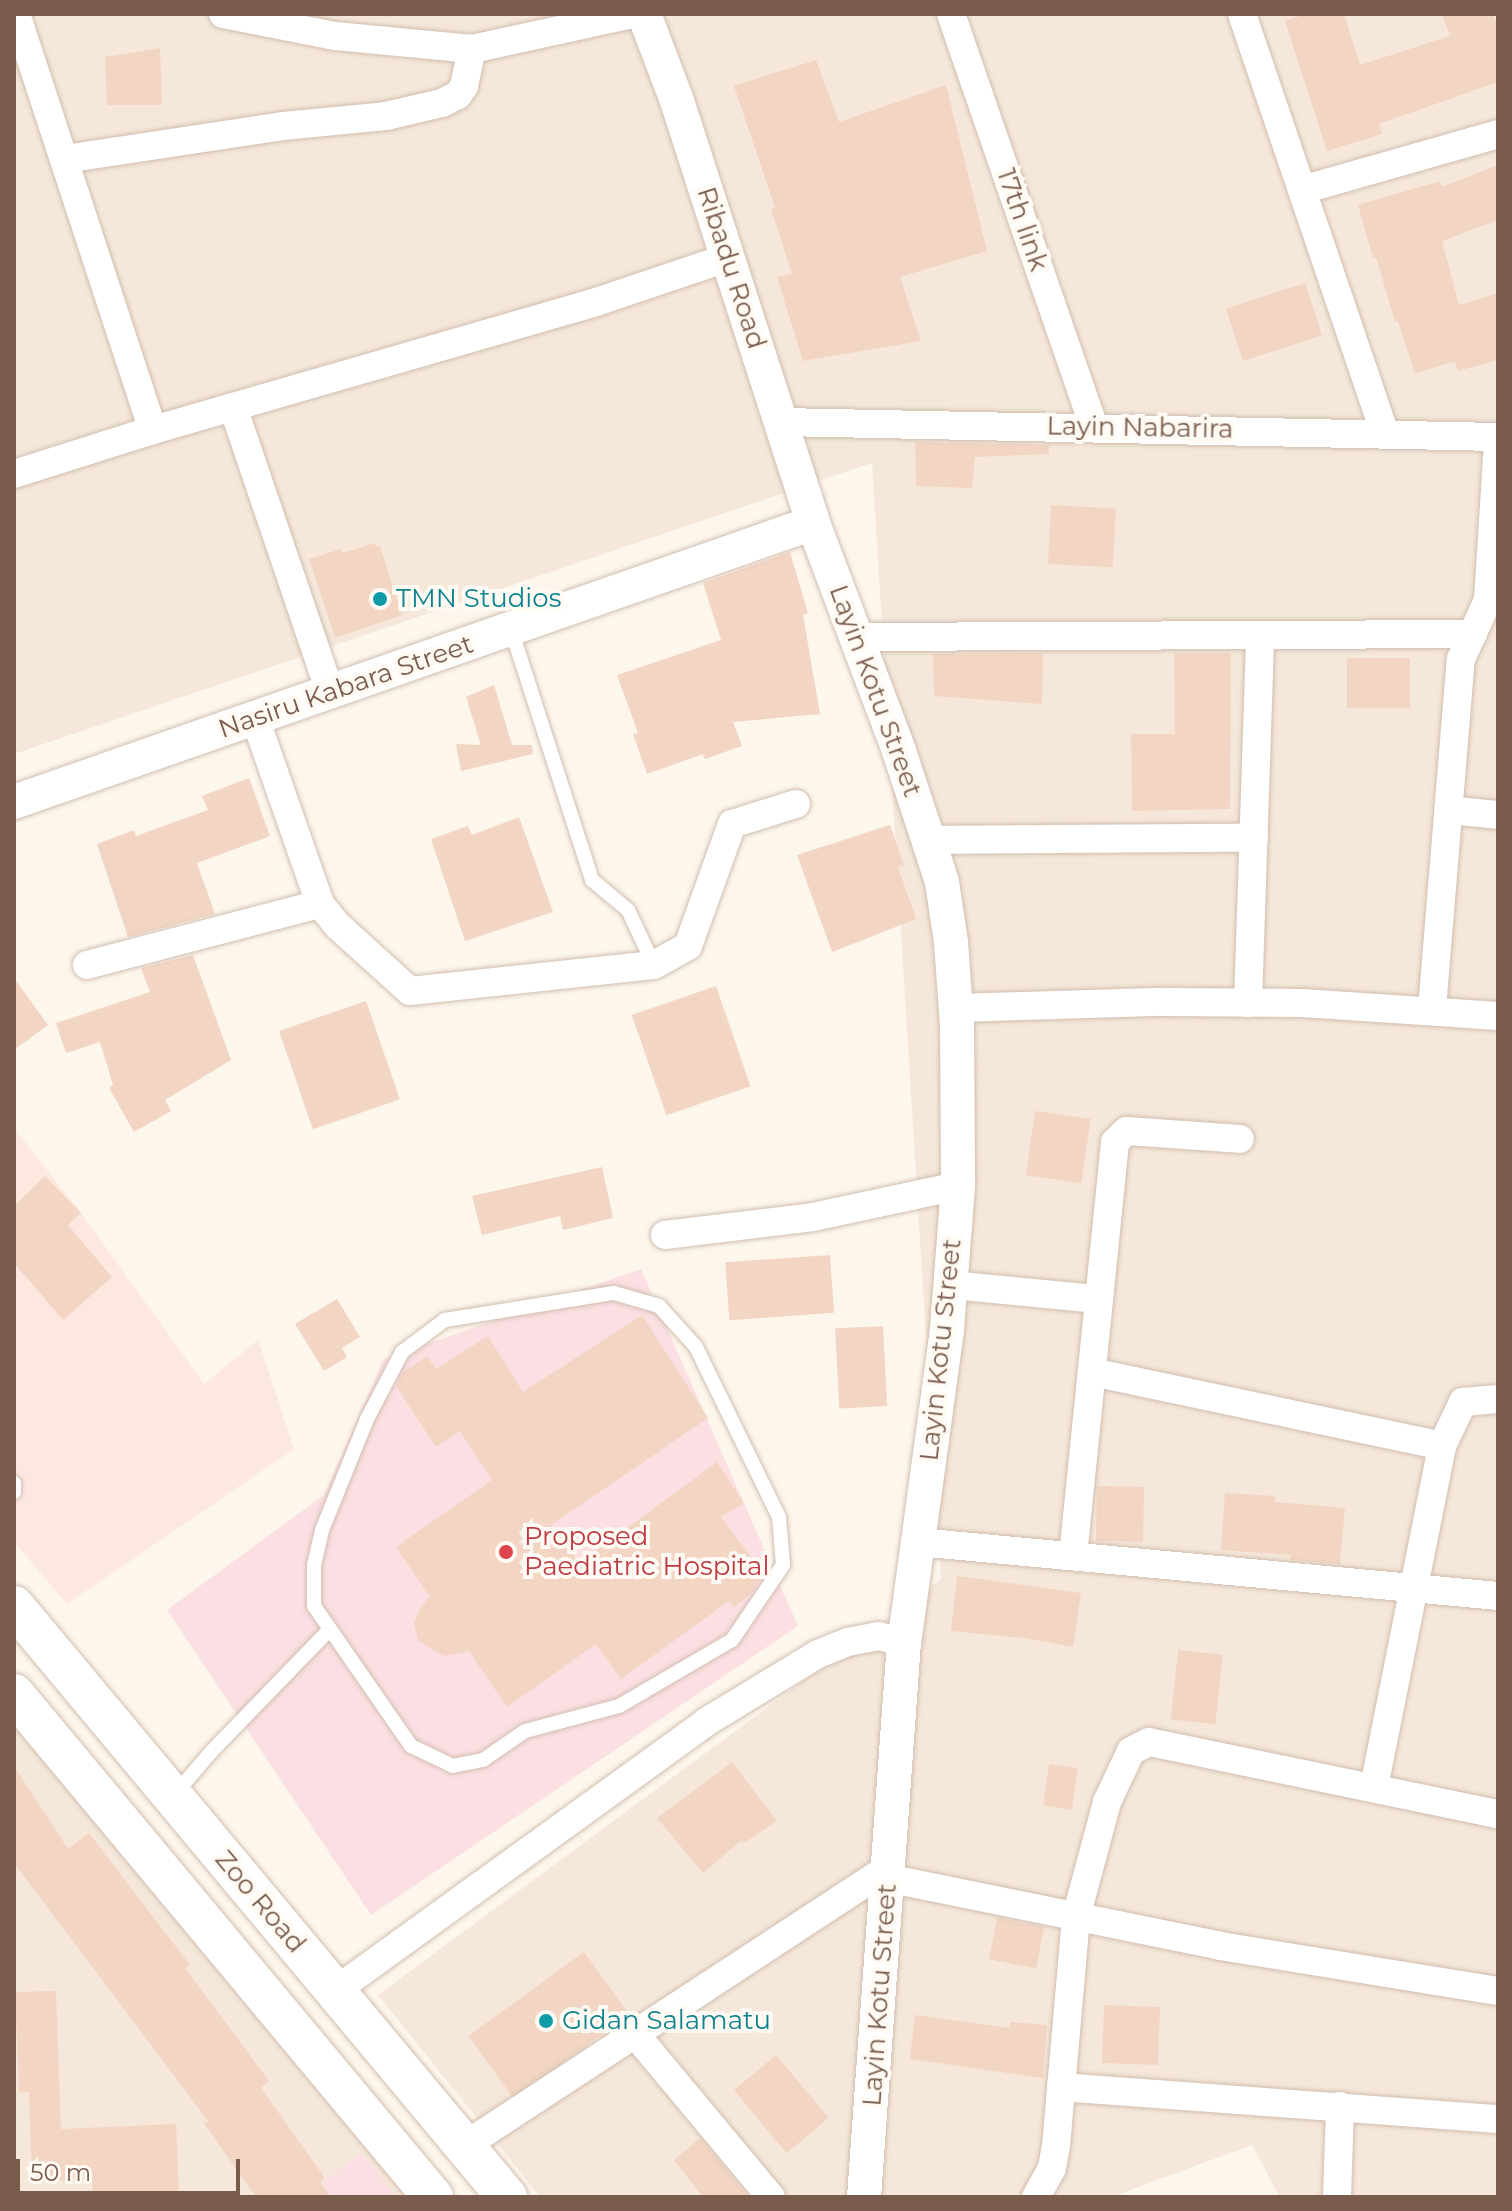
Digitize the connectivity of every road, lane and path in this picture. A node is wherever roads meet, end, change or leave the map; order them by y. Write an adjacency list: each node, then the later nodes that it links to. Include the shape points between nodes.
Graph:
1 (16, 14): 10 (street)
2 (223, 14): 7 (street)
3 (632, 14): 8 (street)
4 (644, 14): 12 (street, Ribadu Road)
5 (951, 14): 15 (street, 17th link)
6 (1242, 14): 11 (street)
7 (331, 25): 8 (street)
8 (472, 49): 10 (street, via 464,86 442,103 386,116)
9 (1498, 134): 11 (street)
10 (65, 159): 16 (street)
11 (1302, 190): 17 (street)
12 (727, 258): 13 (street, via 596,302); 14 (street, Ribadu Road)
13 (233, 407): 16 (street); 25 (street)
14 (782, 422): 15 (street, Layin Nabarira); 20 (street, Ribadu Road)
15 (1094, 426): 17 (street, Layin Nabarira)
16 (153, 430): 19 (street)
17 (1385, 434): 18 (street, Layin Nabarira)
18 (1498, 440): 22 (street, via 1488,600)
19 (14, 474)
20 (813, 523): 21 (street, Nasiru Kabara Street); 24 (street, Layin Kotu Street)
21 (511, 629): 25 (street, Nasiru Kabara Street); 35 (lane, via 592,880 628,910)
22 (1473, 634): 23 (street); 29 (street, via 1461,659)
23 (1260, 635): 24 (street); 31 (street)
24 (856, 637): 32 (street, Layin Kotu Street)
25 (330, 692): 26 (street, Nasiru Kabara Street)
26 (255, 718): 27 (street, Nasiru Kabara Street); 33 (street)
27 (14, 802)
28 (796, 804): 35 (street, via 732,824 688,946)
29 (1449, 810): 30 (street); 38 (street)
30 (1498, 815)
31 (1254, 838): 32 (street); 36 (street)
32 (927, 840): 37 (street, Layin Kotu Street, via 942,882)
33 (320, 904): 34 (street); 35 (street, via 410,991)
34 (87, 965)
35 (654, 965)
36 (1248, 1003): 37 (street); 38 (street)
37 (956, 1008): 41 (street, Layin Kotu Street)
38 (1432, 1009): 39 (street)
39 (1498, 1016)
40 (1240, 1139): 44 (street, via 1127,1131 1119,1136 1112,1149)
41 (958, 1186): 42 (street, via 813,1217); 43 (street, Layin Kotu Street)
42 (665, 1235)
43 (951, 1285): 44 (street); 50 (street, Layin Kotu Street)
44 (1097, 1299): 45 (street)
45 (1092, 1372): 47 (street); 51 (street)
46 (1498, 1399): 47 (street, via 1463,1402)
47 (1442, 1446): 52 (street)
48 (14, 1483): 49 (lane)
49 (14, 1492)
50 (918, 1542): 51 (street); 56 (street, Layin Kotu Street)
51 (1073, 1556): 52 (street)
52 (1413, 1587): 53 (street); 58 (street)
53 (1498, 1596)
54 (14, 1606): 59 (main road, Zoo Road)
55 (330, 1629): 55 (lane, via 314,1606 314,1565 322,1530 367,1419 402,1352 445,1320 614,1293 659,1306 696,1347 779,1517 783,1565 732,1640 619,1706 525,1731 483,1760 453,1766 411,1746); 59 (lane)
56 (904, 1642): 61 (street, Layin Kotu Street); 63 (street, via 878,1636 818,1654 706,1722)
57 (14, 1694): 70 (main road)
58 (1374, 1787): 60 (street); 62 (street, via 1149,1742 1131,1751 1107,1802)
59 (173, 1797): 63 (main road, Zoo Road)
60 (1498, 1814)
61 (888, 1873): 62 (street); 65 (street); 73 (street, Layin Kotu Street)
62 (1076, 1917): 64 (street, via 1320,1964); 66 (street)
63 (335, 1991): 69 (main road, Zoo Road)
64 (1498, 1991)
65 (635, 2034): 69 (street); 72 (street)
66 (1061, 2087): 67 (street); 74 (street, via 1052,2168)
67 (1340, 2106): 68 (street); 75 (street)
68 (1498, 2119)
69 (464, 2146): 71 (main road, Zoo Road)
70 (433, 2197)
71 (507, 2197)
72 (771, 2197)
73 (864, 2197)
74 (1036, 2197)
75 (1337, 2197)

